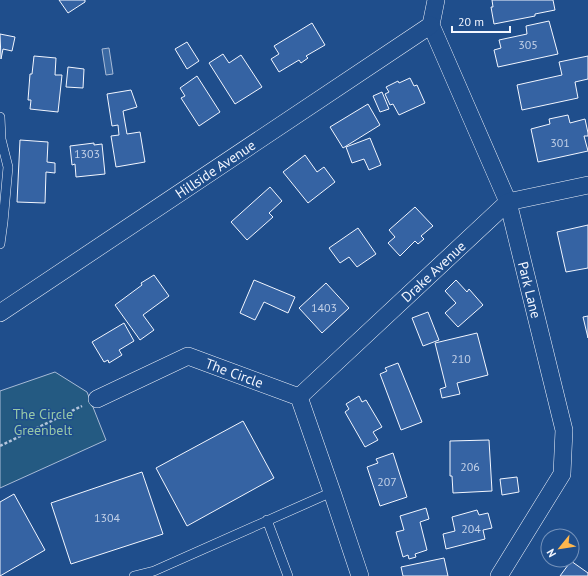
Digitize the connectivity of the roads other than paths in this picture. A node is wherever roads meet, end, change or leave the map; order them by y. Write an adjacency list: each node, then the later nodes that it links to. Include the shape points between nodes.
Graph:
1 (436, 0): 2 (street)
2 (431, 25): 5 (street, Park Lane); 7 (street, Hillside Avenue)
3 (0, 117): 6 (lane, via 1,139 8,167)
4 (588, 185): 5 (street)
5 (508, 202): 8 (street, Drake Avenue); 16 (street, Park Lane, via 564,430 562,474)
6 (0, 244)
7 (0, 313)
8 (299, 397): 9 (street, The Circle, via 188,356); 10 (street)
9 (97, 399)
10 (332, 492): 11 (lane); 15 (street)
11 (267, 520): 12 (lane); 14 (lane)
12 (150, 574): 13 (lane)
13 (134, 576)
14 (288, 576)
15 (360, 576)
16 (499, 576)

